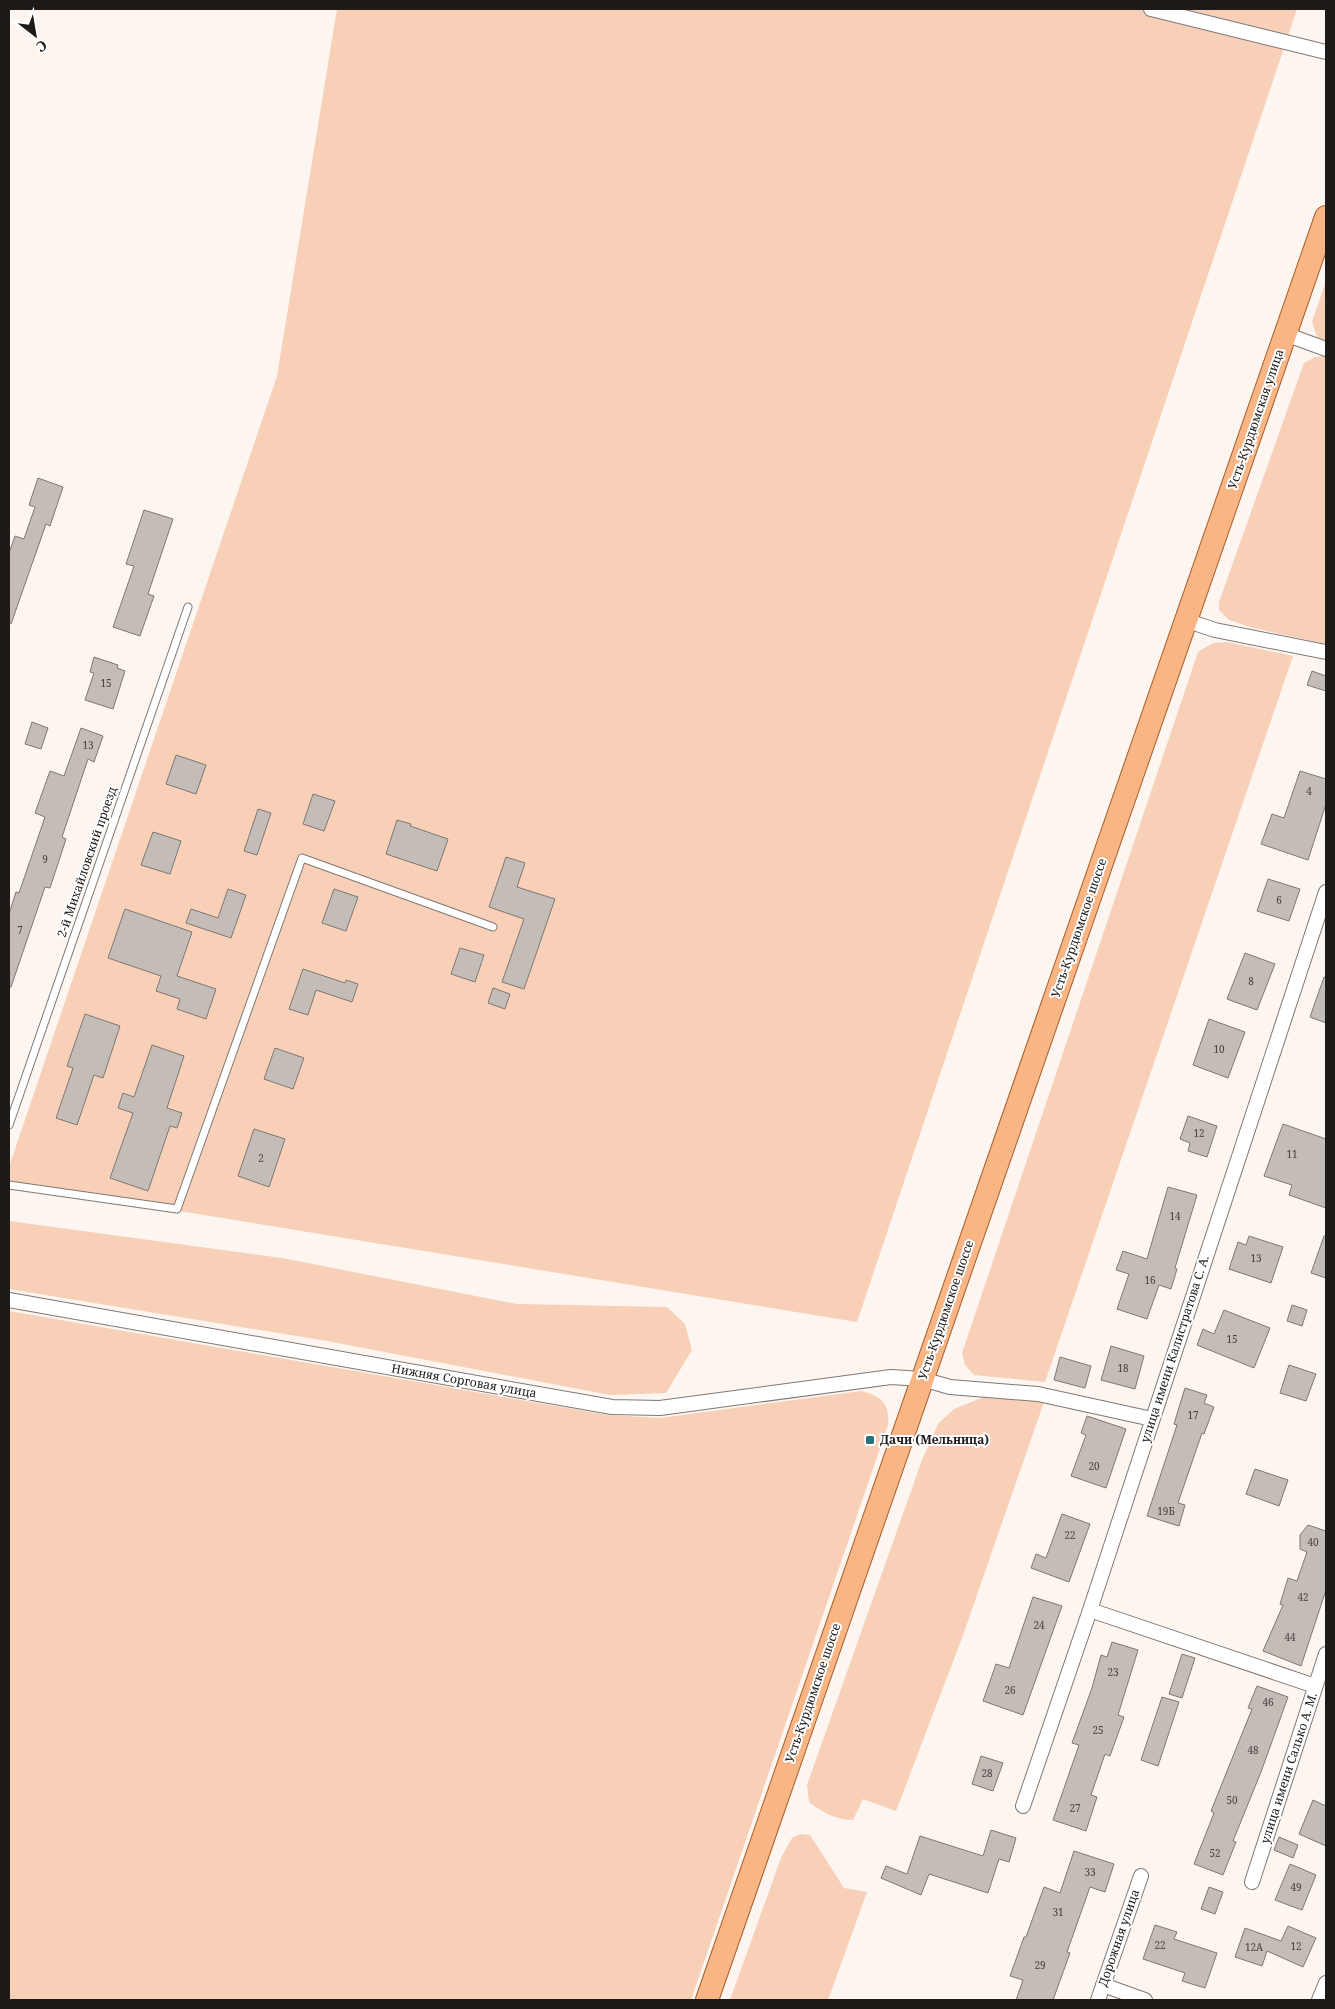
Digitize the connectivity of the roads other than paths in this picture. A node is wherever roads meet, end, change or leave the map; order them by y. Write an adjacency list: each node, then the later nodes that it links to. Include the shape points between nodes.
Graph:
1 (1151, 9): 2 (street)
2 (1326, 52)
3 (1326, 218): 4 (main road, Усть-Курдюмская улица)
4 (1285, 334): 5 (street); 7 (main road, Усть-Курдюмская улица)
5 (1326, 350)
6 (188, 607): 11 (lane, 2-й Михайловский проезд)
7 (1185, 620): 8 (street, via 1215,630); 14 (main road, Усть-Курдюмское шоссе)
8 (1326, 652)
9 (1326, 892): 15 (street, улица имени Калистратова С. А.)
10 (493, 927): 12 (lane, via 302,858 177,1209)
11 (9, 1125)
12 (9, 1185)
13 (9, 1300): 14 (street, Нижняя Сорговая улица, via 612,1407 660,1408 891,1377)
14 (922, 1379): 15 (street, Нижняя Сорговая улица, via 950,1387 1038,1394); 24 (main road, Усть-Курдюмское шоссе)
15 (1152, 1419): 16 (street, улица имени Калистратова С. А.)
16 (1090, 1610): 18 (street); 19 (street, улица имени Калистратова С. А.)
17 (1326, 1654): 18 (street, улица имени Салько А. М.)
18 (1315, 1686): 21 (street, улица имени Салько А. М.)
19 (1023, 1806)
20 (1141, 1876): 23 (street, Дорожная улица)
21 (1252, 1882)
22 (1326, 1983): 27 (street)
23 (1102, 1985): 25 (street, Дорожная улица); 26 (street)
24 (707, 2000)
25 (1098, 2000)
26 (1144, 2000)
27 (1319, 2000)

